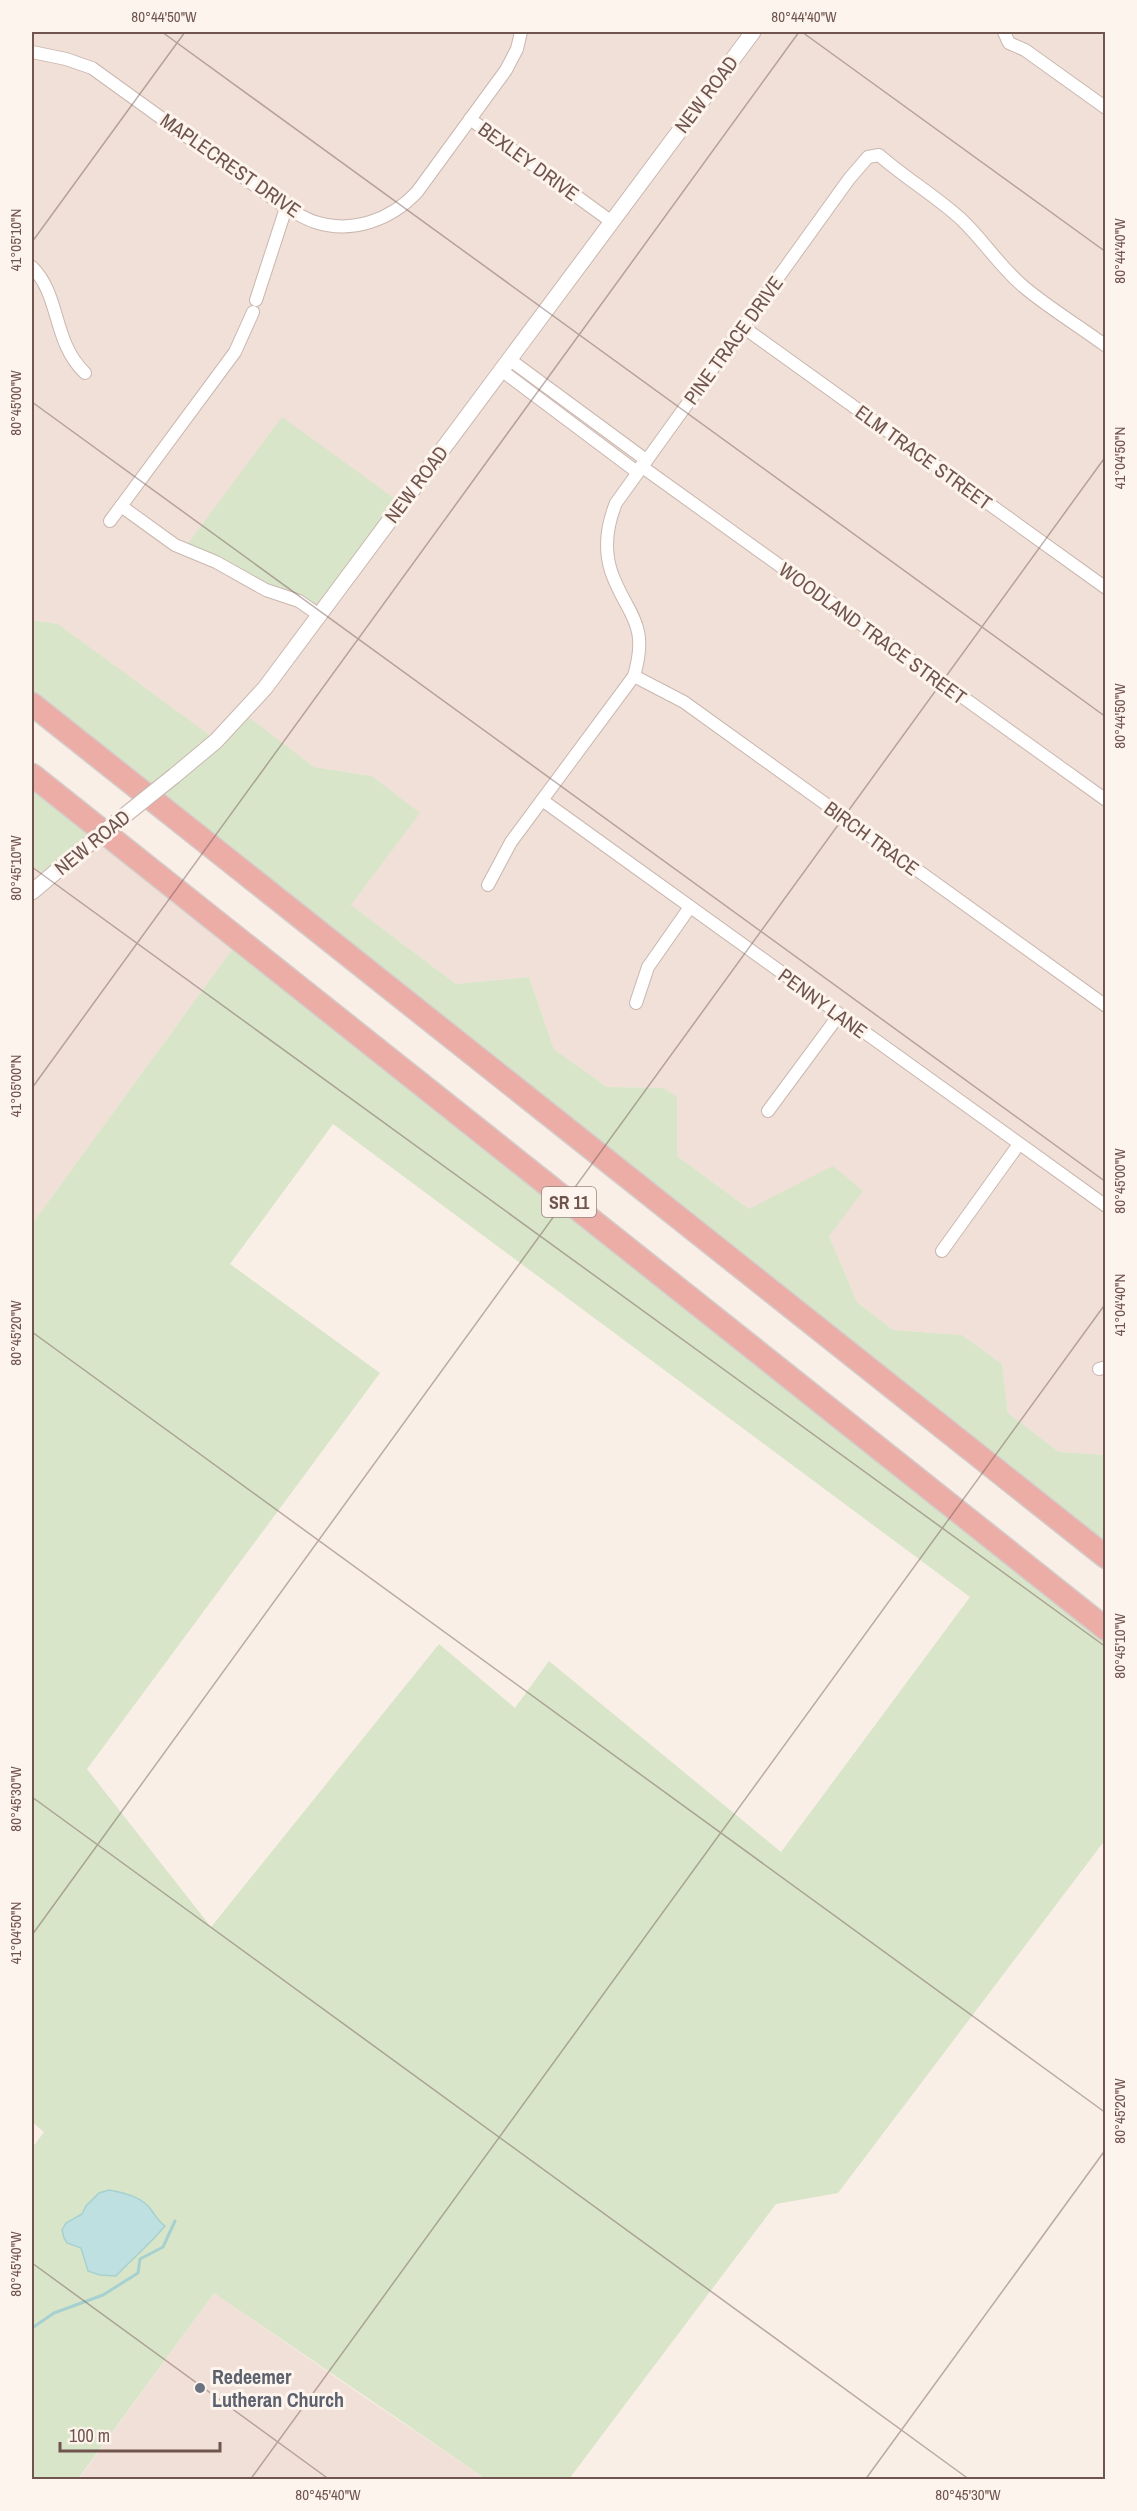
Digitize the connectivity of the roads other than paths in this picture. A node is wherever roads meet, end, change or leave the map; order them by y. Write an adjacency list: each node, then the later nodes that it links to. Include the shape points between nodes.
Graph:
1 (521, 32): 6 (street, BEXLEY DRIVE, via 506,70)
2 (753, 32): 8 (street, NEW ROAD)
3 (1004, 32): 5 (street, via 1010,42)
4 (32, 52): 7 (street, MAPLECREST DRIVE, via 93,68)
5 (1106, 108)
6 (471, 119): 7 (street, MAPLECREST DRIVE, via 417,192 385,217 360,225 333,226); 8 (street, BEXLEY DRIVE)
7 (286, 208): 15 (street, via 235,352)
8 (612, 222): 12 (street, NEW ROAD)
9 (32, 267): 13 (street, via 47,289 66,347)
10 (743, 327): 11 (street, PINE TRACE DRIVE, via 849,179 875,154 960,219 1024,287); 14 (street, PINE TRACE DRIVE); 17 (street, ELM TRACE STREET)
11 (1106, 346)
12 (505, 365): 14 (street, WOODLAND TRACE STREET); 18 (street, NEW ROAD)
13 (85, 373)
14 (641, 466): 19 (street, PINE TRACE DRIVE, via 616,504 607,539 611,571 638,629 639,653); 23 (street, WOODLAND TRACE STREET)
15 (121, 506): 16 (street); 18 (street, via 175,545 266,590 299,601)
16 (110, 521)
17 (1106, 588)
18 (320, 615): 25 (street, NEW ROAD, bridge, via 249,708 216,741)
19 (634, 676): 22 (street, PINE TRACE DRIVE); 28 (street, BIRCH TRACE, via 684,702)
20 (32, 704): 34 (highway, SR 11)
21 (32, 775): 35 (highway, SR 11)
22 (542, 800): 24 (street, PINE TRACE DRIVE, via 511,842); 26 (street, PENNY LANE)
23 (1106, 800)
24 (488, 885)
25 (32, 892)
26 (690, 907): 27 (street, via 648,967); 29 (street, PENNY LANE)
27 (636, 1003)
28 (1106, 1006)
29 (838, 1015): 30 (street); 31 (street, PENNY LANE)
30 (768, 1111)
31 (1019, 1143): 32 (street, PENNY LANE); 33 (street)
32 (1106, 1206)
33 (942, 1251)
34 (1106, 1557)
35 (1106, 1629)

